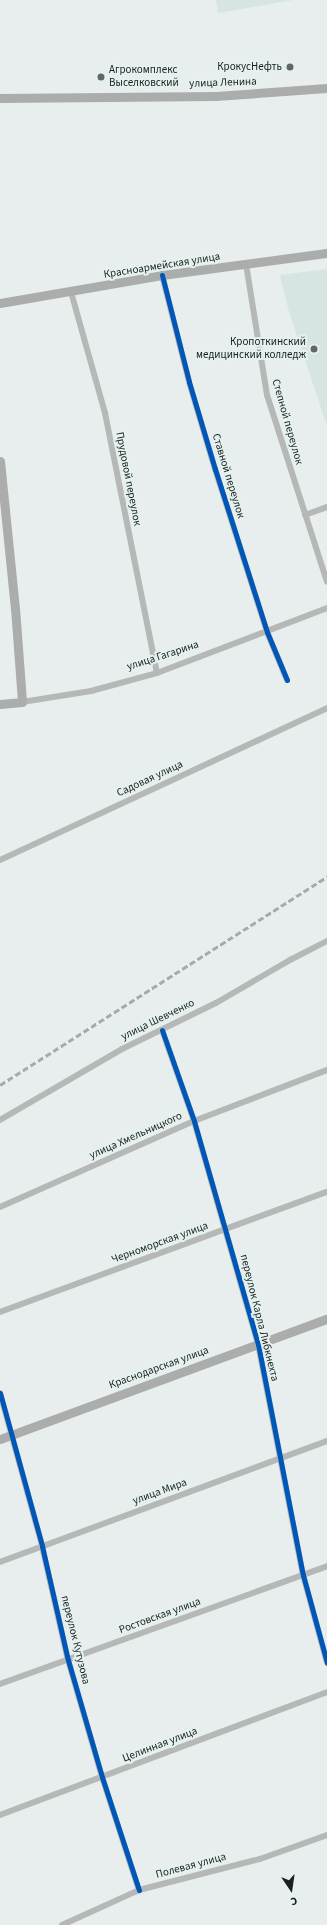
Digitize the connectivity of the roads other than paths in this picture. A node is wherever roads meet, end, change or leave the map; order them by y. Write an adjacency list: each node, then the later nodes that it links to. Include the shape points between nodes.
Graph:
1 (327, 88): 2 (street, улица Ленина, via 216,96)
2 (0, 98)
3 (327, 253): 4 (street, Красноармейская улица)
4 (246, 264): 5 (street, Красноармейская улица); 10 (street, Степной переулок, via 267,395)
5 (162, 275): 6 (street, Красноармейская улица); 13 (street, Ставной переулок, via 189,382)
6 (71, 292): 7 (street, Красноармейская улица); 14 (street, Прудовой переулок, via 105,413)
7 (0, 303)
8 (0, 460): 16 (street)
9 (327, 507): 10 (street)
10 (304, 515): 11 (street, Степной переулок)
11 (327, 582)
12 (327, 608): 13 (street, улица Гагарина)
13 (267, 632): 14 (street, улица Гагарина); 15 (street, Ставной переулок)
14 (158, 673): 16 (street, улица Гагарина, via 91,691)
15 (287, 680)
16 (22, 702): 17 (street, улица Гагарина)
17 (0, 704)
18 (327, 708): 19 (street, Садовая улица)
19 (0, 860)
20 (327, 941): 21 (street, улица Шевченко)
21 (162, 1030): 23 (street, улица Шевченко, via 122,1049); 24 (street, переулок Карла Либкнехта)
22 (327, 1070): 24 (street, улица Хмельницкого)
23 (0, 1120)
24 (194, 1121): 26 (street, улица Хмельницкого); 27 (street, переулок Карла Либкнехта)
25 (327, 1192): 27 (street, Черноморская улица)
26 (0, 1206)
27 (226, 1229): 28 (street, Черноморская улица); 30 (street, переулок Карла Либкнехта)
28 (0, 1312)
29 (327, 1319): 30 (street, Краснодарская улица)
30 (258, 1344): 32 (street, Краснодарская улица); 35 (street, переулок Карла Либкнехта)
31 (0, 1393): 32 (street, переулок Кутузова)
32 (11, 1435): 33 (street, Краснодарская улица); 36 (street, переулок Кутузова)
33 (0, 1439)
34 (327, 1441): 35 (street, улица Мира)
35 (281, 1458): 36 (street, улица Мира); 39 (street, переулок Карла Либкнехта)
36 (42, 1546): 37 (street, улица Мира); 40 (street, переулок Кутузова)
37 (0, 1562)
38 (327, 1566): 39 (street, Ростовская улица)
39 (303, 1575): 40 (street, Ростовская улица); 41 (street, переулок Карла Либкнехта)
40 (68, 1660): 42 (street, Ростовская улица); 44 (street, переулок Кутузова)
41 (327, 1663)
42 (0, 1684)
43 (327, 1692): 44 (street, Целинная улица)
44 (102, 1777): 45 (street, Целинная улица); 47 (street, переулок Кутузова)
45 (0, 1815)
46 (327, 1835): 47 (street, Полевая улица, via 260,1859)
47 (139, 1890): 48 (street, Полевая улица)
48 (62, 1925)

